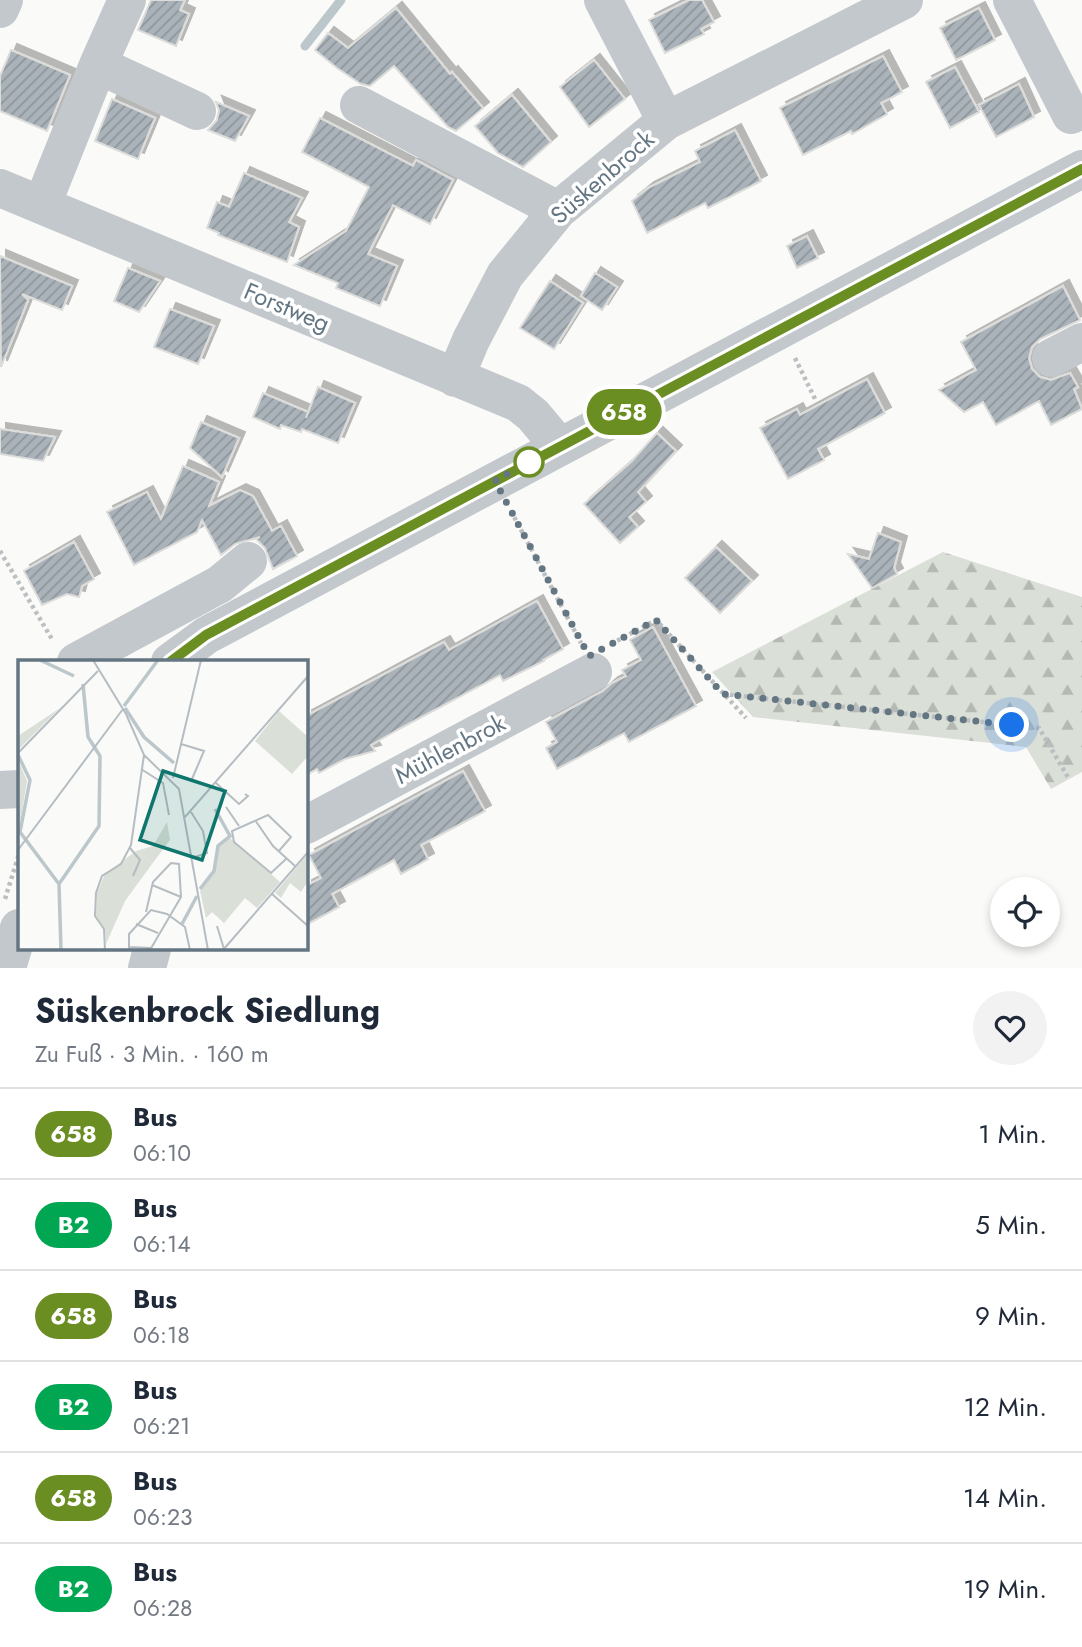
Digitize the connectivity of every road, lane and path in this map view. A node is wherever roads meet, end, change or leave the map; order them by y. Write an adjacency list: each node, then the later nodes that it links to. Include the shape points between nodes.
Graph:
1 (4, 0): 6 (street)
2 (127, 0): 7 (street)
3 (603, 0): 11 (street, Süskenbrock)
4 (904, 0): 11 (street, Süskenbrock)
5 (1012, 0): 10 (street)
6 (0, 9)
7 (98, 65): 9 (street); 14 (street)
8 (359, 105): 15 (street)
9 (197, 111)
10 (1071, 115)
11 (666, 121): 15 (street, Süskenbrock)
12 (1082, 169): 16 (street)
13 (0, 188): 14 (street, Forstweg)
14 (42, 205): 17 (street, Forstweg)
15 (558, 210): 17 (street, Süskenbrock, via 505,275)
16 (780, 329): 18 (path); 19 (street)
17 (455, 378): 19 (street, Forstweg, via 518,403)
18 (816, 401)
19 (559, 446): 20 (street)
20 (495, 481): 24 (path); 25 (street, via 206,635)
21 (0, 551): 23 (path)
22 (248, 561): 23 (street, via 220,584)
23 (65, 653)
24 (592, 655): 26 (path, via 656,620); 31 (street, Mühlenbrok)
25 (173, 660)
26 (723, 694): 27 (path); 28 (path, via 1039,728)
27 (746, 718)
28 (1069, 779)
29 (18, 789): 30 (street)
30 (0, 790)
31 (308, 824)
32 (18, 862): 33 (path)
33 (11, 917): 35 (street)
34 (152, 950): 36 (street)
35 (7, 968)
36 (147, 968)

